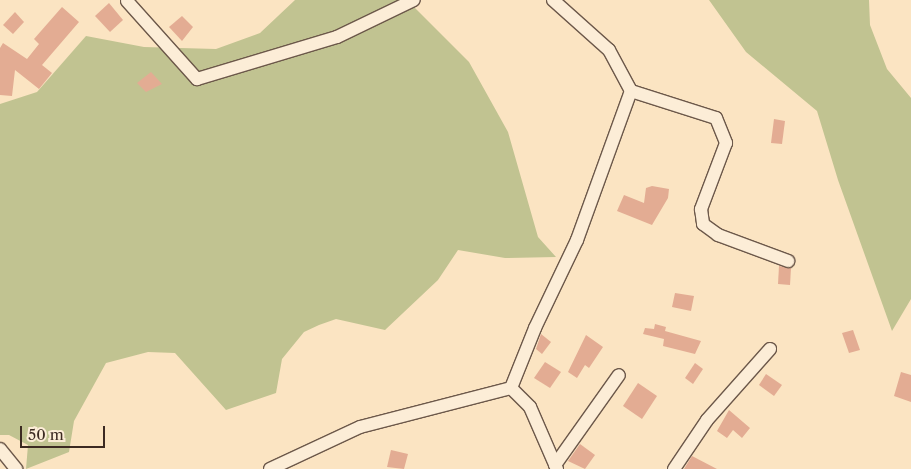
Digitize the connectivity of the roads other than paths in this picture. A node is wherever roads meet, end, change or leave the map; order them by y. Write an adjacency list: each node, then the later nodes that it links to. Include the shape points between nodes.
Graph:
1 (414, 0): 3 (street, via 337,37 197,79)
2 (553, 0): 4 (street, via 608,50)
3 (127, 1)
4 (631, 91): 5 (street, via 716,118 726,143 701,209 703,224 718,235); 8 (street, via 577,240 535,328)
5 (788, 261)
6 (770, 349): 13 (street, via 707,420)
7 (619, 375): 10 (street)
8 (511, 388): 10 (street, via 530,407); 12 (street, via 360,427)
9 (0, 449): 11 (street)
10 (556, 467)
11 (16, 469)
12 (270, 469)
13 (674, 469)

